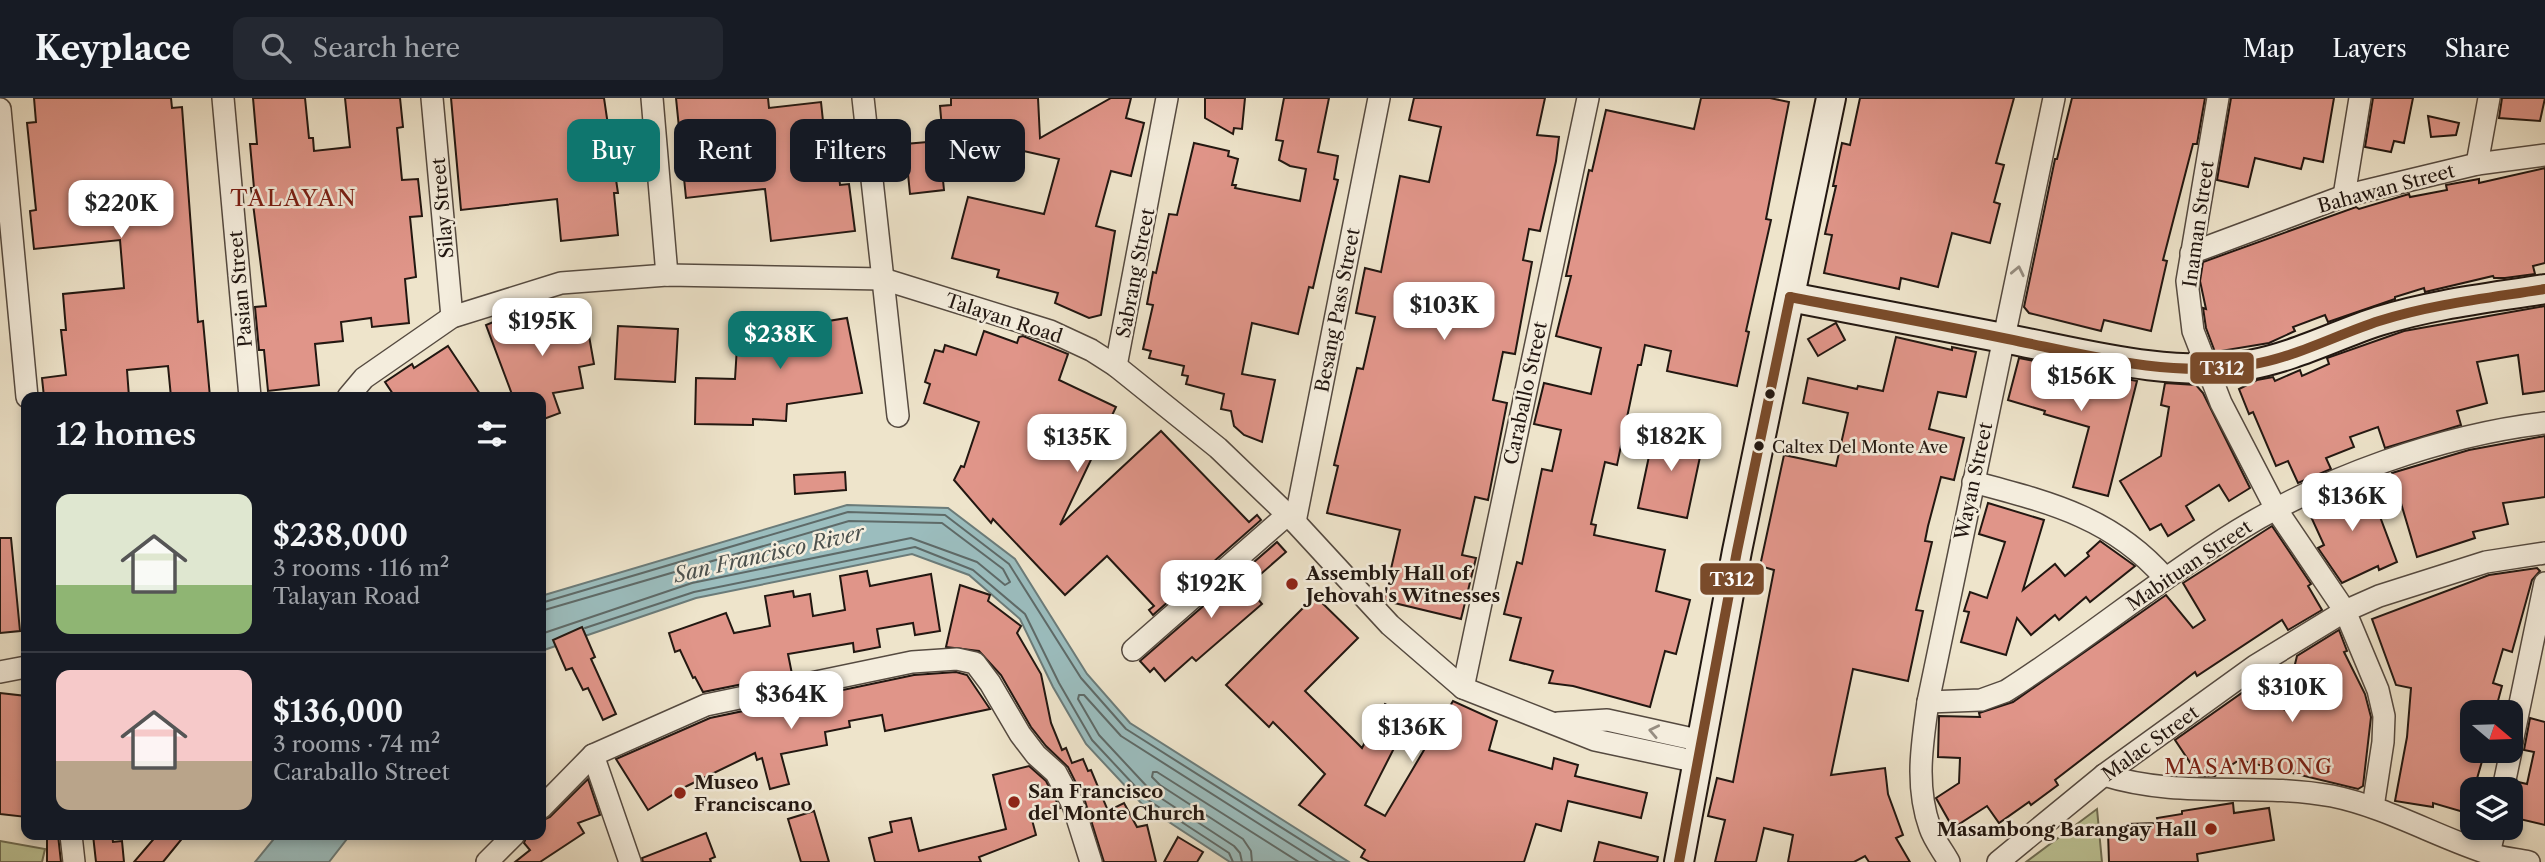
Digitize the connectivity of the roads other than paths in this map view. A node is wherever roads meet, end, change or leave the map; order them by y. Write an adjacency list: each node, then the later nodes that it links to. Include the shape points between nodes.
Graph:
1 (223, 98): 28 (street, Pasian Street)
2 (432, 98): 23 (street, Silay Street)
3 (652, 98): 19 (street)
4 (863, 98): 20 (street)
5 (1167, 98): 25 (street, Sabrang Street)
6 (1379, 98): 34 (street, Besang Pass Street)
7 (1587, 98): 42 (street, Caraballo Street)
8 (1831, 98): 22 (street)
9 (2054, 98): 24 (street, Wayan Street, one-way to 9)
10 (2218, 98): 18 (street, Inaman Street)
11 (2360, 98): 17 (street)
12 (2489, 98): 15 (street)
13 (0, 109): 16 (street)
14 (2545, 155): 15 (street, Bahawan Street)
15 (2477, 164): 17 (street, Bahawan Street)
16 (4, 186): 27 (street)
17 (2344, 196): 18 (street, Bahawan Street)
18 (2191, 253): 26 (street, Inaman Street, via 2188,303)
19 (667, 275): 20 (street, Talayan Road); 23 (street, Talayan Road, via 561,283)
20 (883, 279): 25 (street, Talayan Road, via 1050,331); 30 (street)
21 (2545, 289): 26 (street, via 2445,304 2249,365)
22 (1790, 297): 24 (street); 45 (street)
23 (452, 317): 29 (street, Talayan Road, via 364,378)
24 (2004, 338): 26 (street, via 2134,362); 32 (street, Wayan Street)
25 (1116, 366): 34 (street, Talayan Road, via 1218,448)
26 (2206, 368): 33 (street, Inaman Street)
27 (26, 392)
28 (250, 392)
29 (352, 392)
30 (898, 416)
31 (2545, 423): 33 (street, Mabituan Street, via 2472,436 2390,460)
32 (1973, 482): 36 (street, via 2091,519 2115,533); 44 (street, Wayan Street)
33 (2276, 509): 36 (street, Mabituan Street); 38 (street, Inaman Street)
34 (1291, 519): 39 (street); 42 (street, Talayan Road, via 1390,625)
35 (2545, 553): 38 (street, Malac Street, via 2486,562)
36 (2165, 578): 44 (street, Mabituan Street, via 2006,691 1980,700)
37 (2545, 583): 43 (street)
38 (2345, 611): 47 (street, Malac Street, via 2255,666); 49 (street, Inaman Street, via 2384,716)
39 (1133, 650)
40 (21, 668): 41 (street)
41 (0, 672)
42 (1463, 688): 45 (street, Talayan Road, via 1605,742)
43 (2521, 700)
44 (1928, 702): 59 (street, Wayan Street, via 1921,792 1930,830)
45 (1700, 752): 58 (street)
46 (593, 755): 48 (street); 56 (street); 57 (street, via 706,705 912,662 957,659 975,663 1020,734 1056,774 1073,805)
47 (2104, 775): 49 (street, via 2159,788 2282,788); 60 (street, Malac Street)
48 (546, 803)
49 (2373, 807): 53 (street)
50 (72, 840): 54 (street)
51 (509, 840): 55 (street)
52 (2492, 840): 53 (street)
53 (2489, 854): 61 (street)
54 (75, 862)
55 (488, 862)
56 (630, 862)
57 (1091, 862)
58 (1679, 862)
59 (1949, 862)
60 (1998, 862)
61 (2529, 862)

